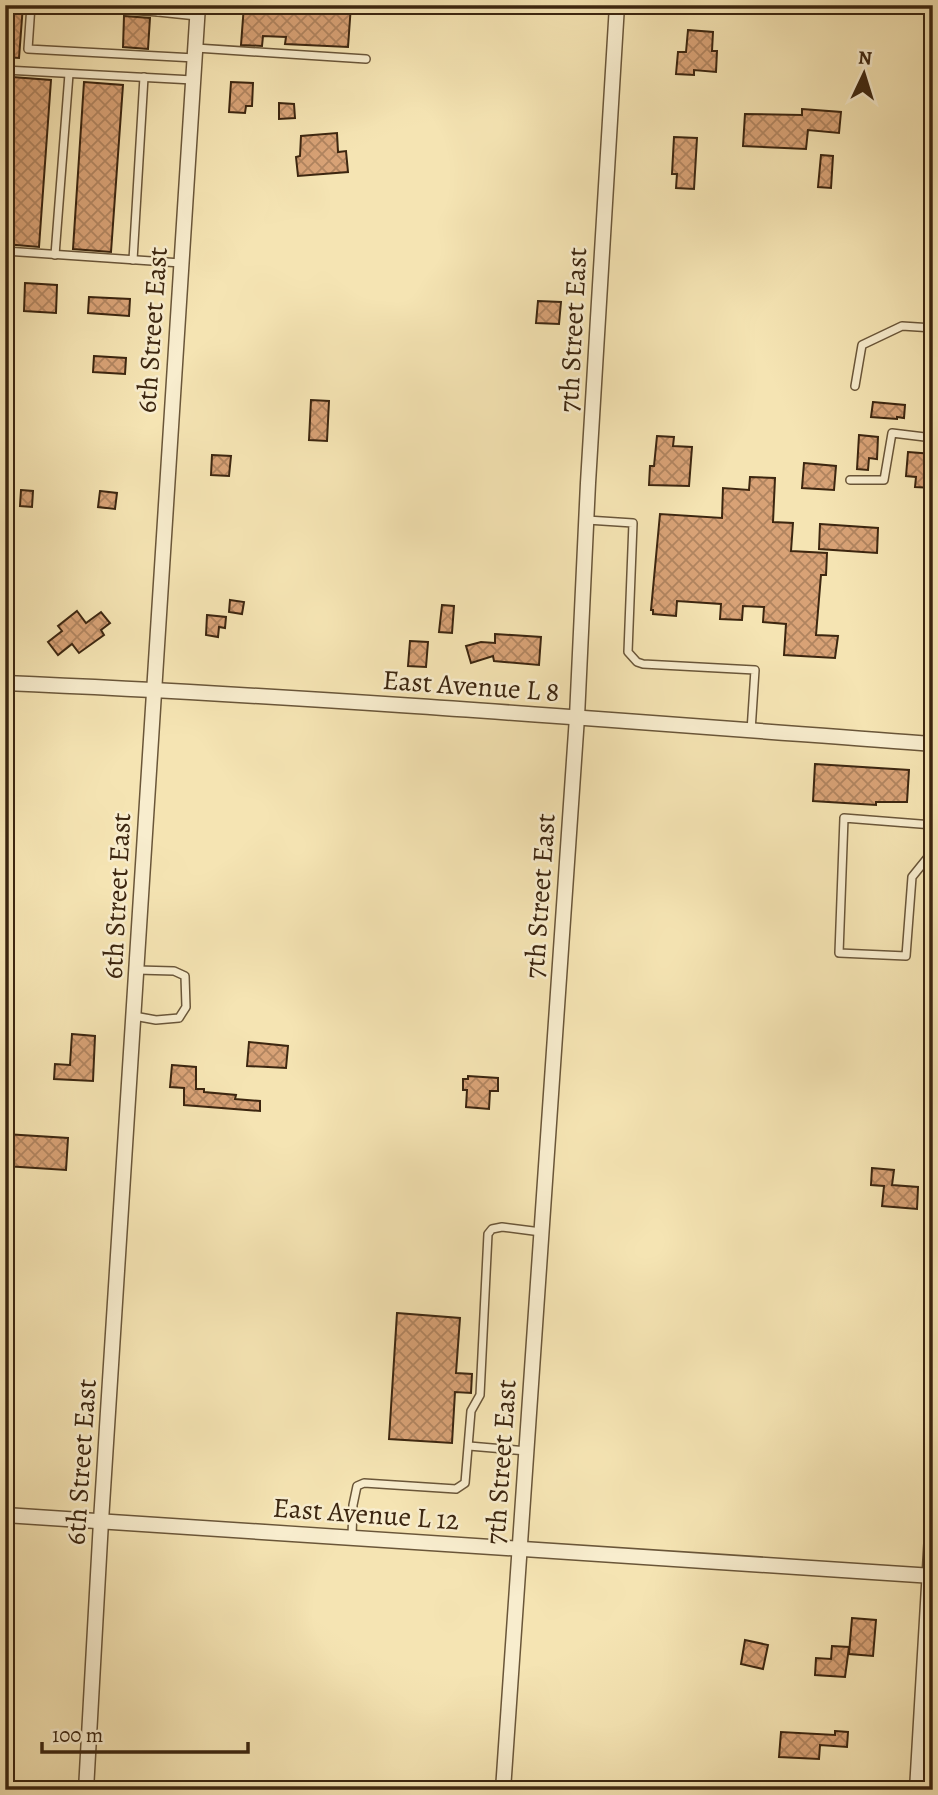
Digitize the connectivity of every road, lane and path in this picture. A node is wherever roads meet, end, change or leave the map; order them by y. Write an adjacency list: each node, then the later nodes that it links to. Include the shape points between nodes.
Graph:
1 (31, 5): 6 (lane, via 28,49)
2 (58, 5): 4 (lane)
3 (617, 5): 20 (street, 7th Street East)
4 (158, 9): 5 (lane)
5 (198, 10): 6 (street, 6th Street East)
6 (195, 53): 7 (lane); 11 (street, 6th Street East)
7 (366, 59)
8 (5, 71): 9 (lane)
9 (69, 74): 10 (lane); 13 (lane)
10 (144, 77): 11 (lane); 14 (lane)
11 (193, 80): 15 (street, 6th Street East)
12 (5, 251): 13 (lane)
13 (55, 255): 14 (lane)
14 (133, 260): 15 (lane)
15 (181, 263): 22 (street, 6th Street East)
16 (933, 328): 17 (lane, via 902,326 862,345)
17 (855, 386)
18 (933, 438): 19 (lane, via 892,433 884,480)
19 (850, 480)
20 (587, 520): 23 (street, 7th Street East); 24 (lane, via 633,523 628,652 632,658 643,664 755,670)
21 (5, 683): 22 (street, East Avenue L 8)
22 (154, 689): 23 (street, East Avenue L 8); 28 (street, 6th Street East)
23 (578, 717): 24 (street, East Avenue L 8); 30 (street, 7th Street East)
24 (751, 730): 25 (street, East Avenue L 8)
25 (933, 744)
26 (933, 825): 27 (lane, via 844,818 839,953 906,956 912,877)
27 (933, 851)
28 (137, 970): 29 (street, 6th Street East); 29 (lane, via 174,971 185,976 186,1007 179,1018)
29 (134, 1016): 35 (street, 6th Street East)
30 (541, 1232): 31 (lane, via 502,1227 488,1234 480,1395 471,1411); 32 (street, 7th Street East)
31 (469, 1446): 32 (lane); 36 (lane, via 467,1476 461,1487 357,1486)
32 (527, 1451): 37 (street, 7th Street East)
33 (5, 1515): 35 (street, East Avenue L 12)
34 (933, 1518): 38 (street)
35 (101, 1521): 36 (street, East Avenue L 12); 39 (street, 6th Street East)
36 (352, 1537): 37 (street, East Avenue L 12)
37 (519, 1548): 38 (street, East Avenue L 12); 40 (street, 7th Street East)
38 (931, 1576): 41 (street)
39 (86, 1790)
40 (503, 1790)
41 (917, 1790)

